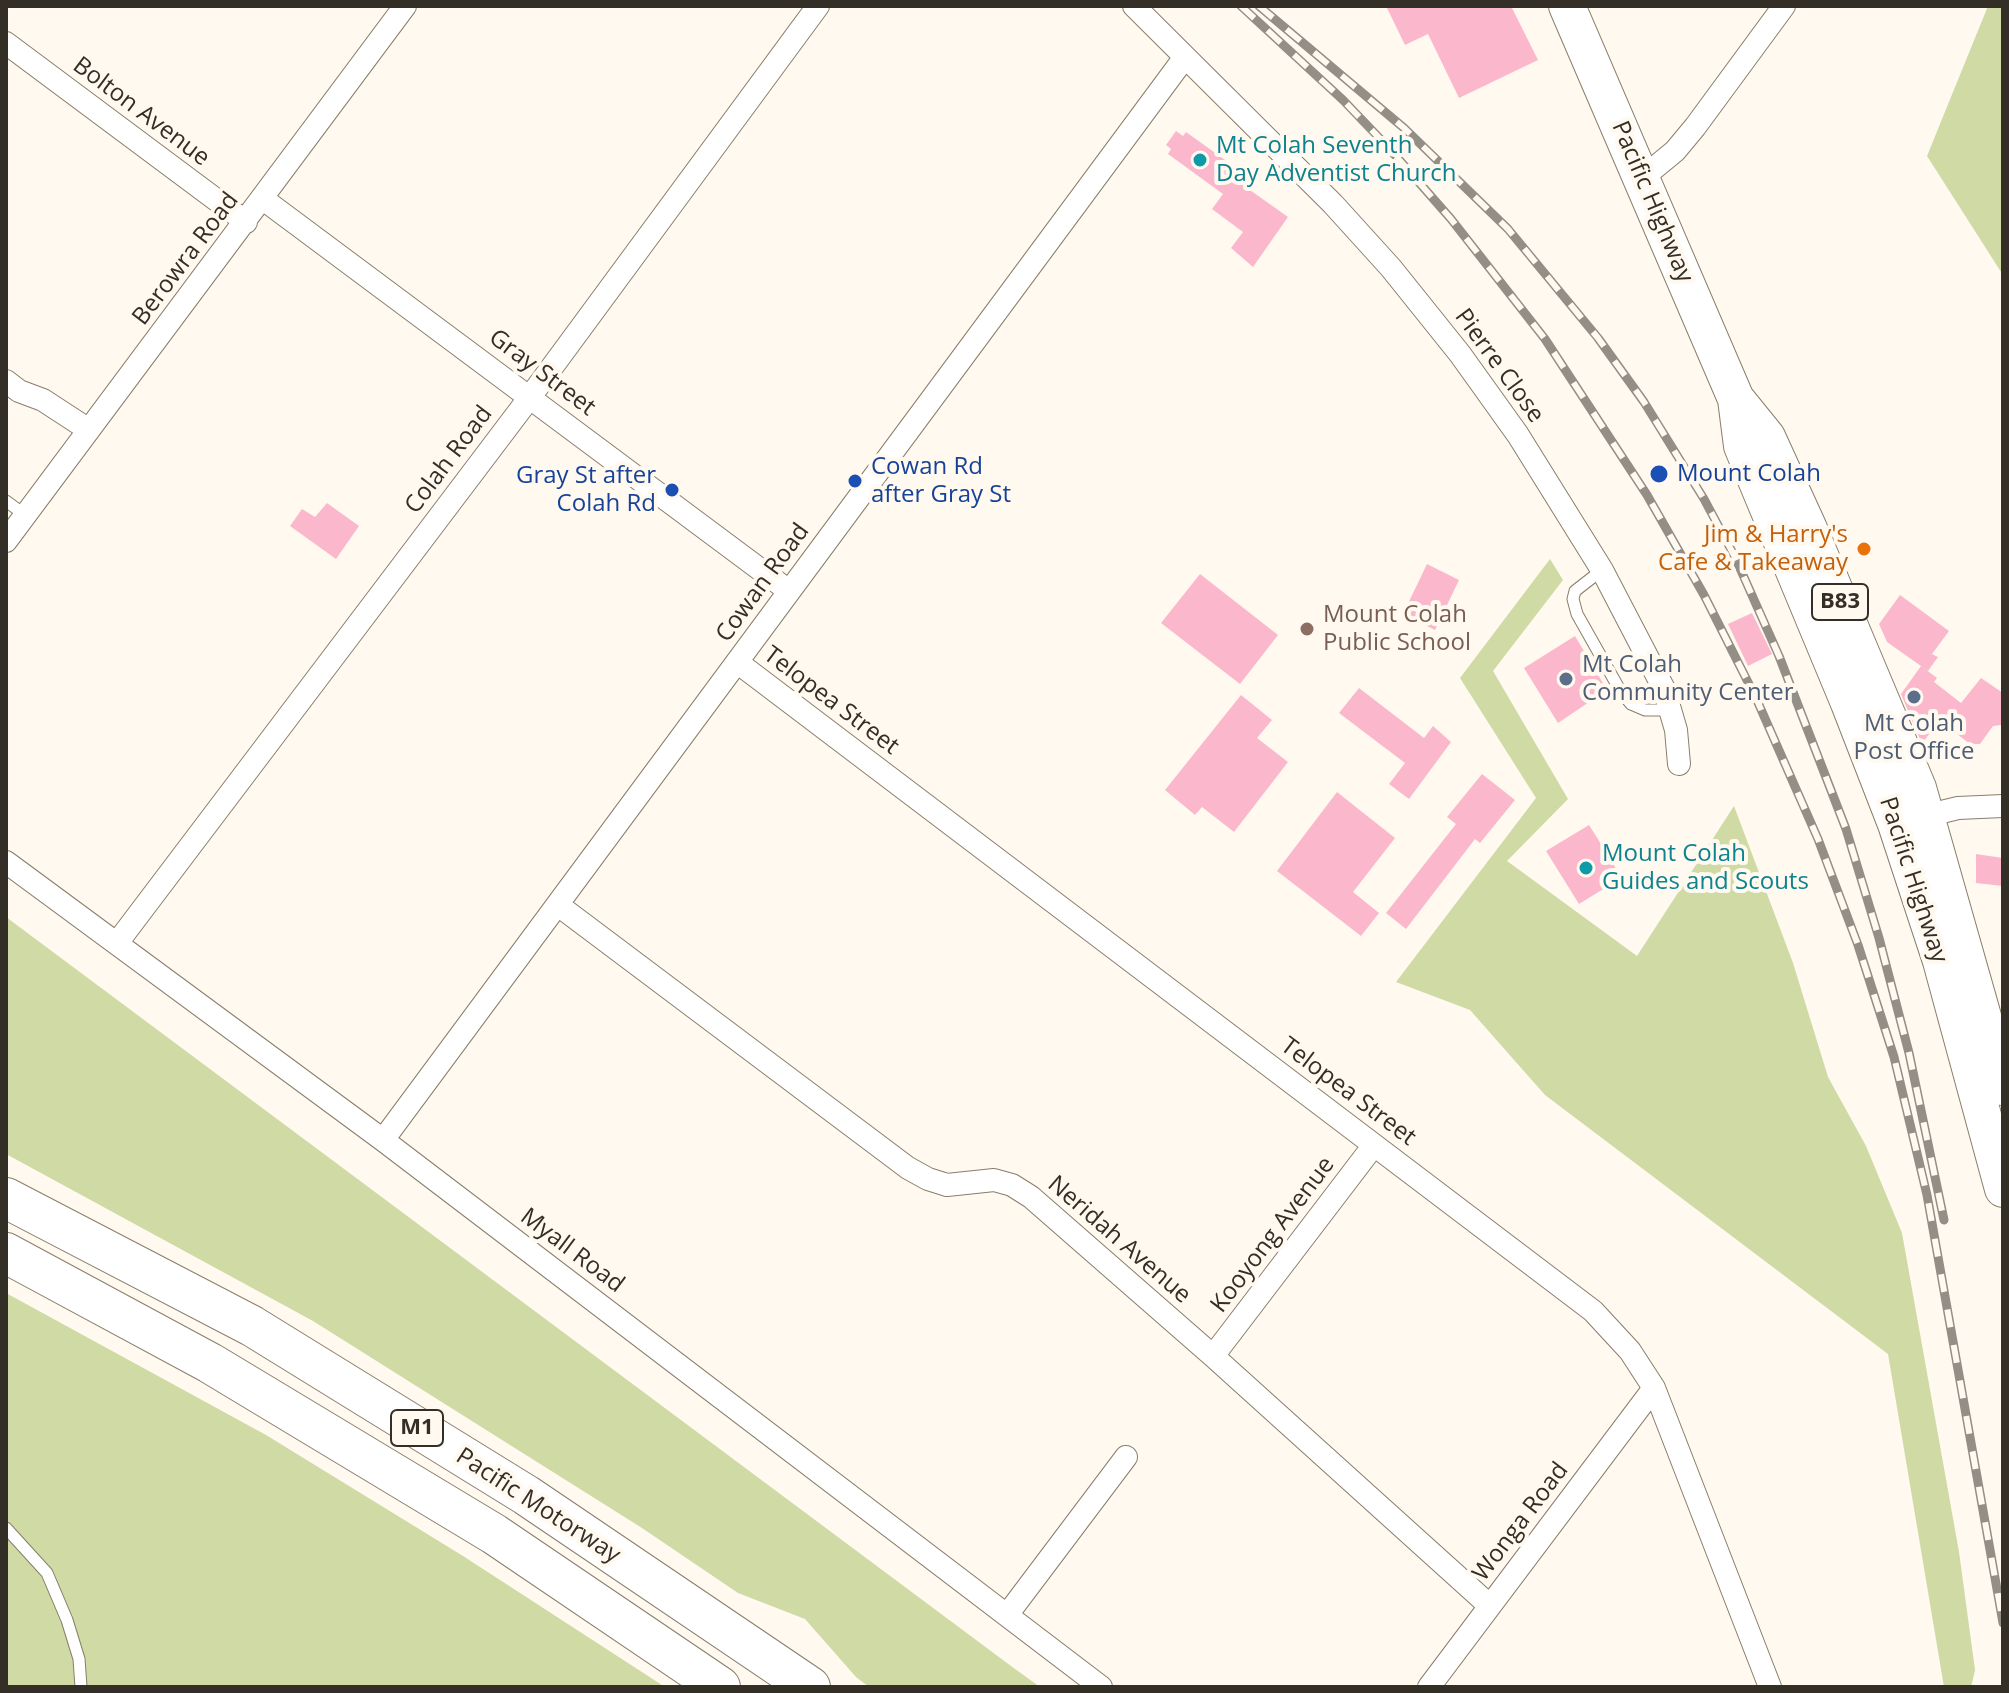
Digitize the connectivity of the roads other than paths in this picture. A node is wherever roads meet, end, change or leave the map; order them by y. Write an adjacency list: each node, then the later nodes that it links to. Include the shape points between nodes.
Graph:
1 (405, 6): 9 (street, Berowra Road)
2 (818, 6): 12 (street, Colah Road)
3 (1134, 6): 7 (street, Pierre Close)
4 (1567, 6): 8 (main road, Pacific Highway / B83)
5 (1784, 6): 8 (street, via 1695,127)
6 (6, 43): 10 (street, Bolton Avenue)
7 (1185, 57): 17 (street, Pierre Close, via 1391,268 1518,435); 18 (street, Cowan Road)
8 (1641, 179): 23 (main road, Pacific Highway / B83, via 1736,399 1767,437 1909,766)
9 (263, 199): 10 (street, Berowra Road); 12 (street, Gray Street)
10 (246, 222): 13 (street, Berowra Road)
11 (6, 381): 13 (street)
12 (530, 397): 18 (street, Gray Street); 26 (street, Colah Road)
13 (89, 430): 15 (street, Berowra Road)
14 (6, 501): 15 (lane)
15 (25, 515): 16 (street, Berowra Road)
16 (6, 541)
17 (1602, 570): 20 (street, Pierre Close); 20 (lane, via 1575,591 1577,614 1626,699 1645,710)
18 (789, 591): 19 (street, Cowan Road)
19 (737, 662): 25 (street, Cowan Road); 31 (street, Telopea Street)
20 (1672, 709): 21 (street, Pierre Close)
21 (1679, 764)
22 (2003, 806): 23 (street, via 1958,808)
23 (1911, 819): 27 (main road, Pacific Highway / B83); 28 (main road, Pacific Highway / B83)
24 (6, 862): 26 (street, Myall Road)
25 (558, 905): 30 (street, Cowan Road); 35 (street, Neridah Avenue, via 908,1168 947,1185 994,1180 1031,1197)
26 (117, 943): 30 (street, Myall Road)
27 (1952, 1000): 28 (street, via 1970,1019 1982,1045); 29 (main road, Pacific Highway / B83)
28 (1998, 1049): 29 (main road, Pacific Highway / B83)
29 (1994, 1101): 32 (main road, Pacific Highway / B83)
30 (383, 1140): 40 (street, Myall Road)
31 (1374, 1145): 35 (street, Kooyong Avenue); 36 (street, Telopea Street, via 1593,1311 1630,1351)
32 (2003, 1189)
33 (6, 1198): 41 (highway, Pacific Motorway / M1, via 252,1326 526,1495)
34 (6, 1253): 43 (highway, Pacific Motorway / M1, via 210,1363 494,1534)
35 (1213, 1356): 39 (street, Neridah Avenue)
36 (1654, 1388): 39 (street, Wonga Road); 46 (street, Telopea Street)
37 (1126, 1457): 40 (street)
38 (6, 1528): 42 (lane, via 47,1573 79,1659)
39 (1490, 1606): 45 (street, Wonga Road)
40 (1007, 1615): 44 (street, Myall Road)
41 (805, 1686)
42 (81, 1687)
43 (720, 1687)
44 (1101, 1687)
45 (1429, 1687)
46 (1770, 1687)

